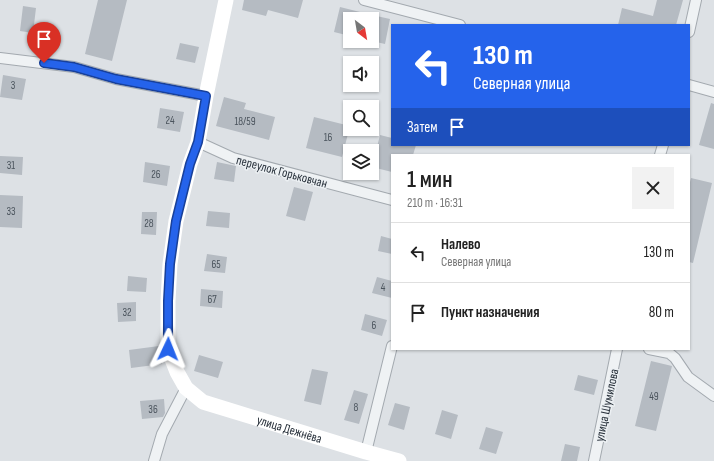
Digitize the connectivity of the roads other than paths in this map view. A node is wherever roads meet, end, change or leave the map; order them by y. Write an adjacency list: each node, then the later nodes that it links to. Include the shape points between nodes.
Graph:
1 (226, 0): 9 (main road)
2 (364, 0): 4 (street)
3 (696, 0): 5 (street)
4 (456, 24)
5 (690, 27)
6 (0, 58): 9 (street, via 74,67 116,79)
7 (690, 85): 8 (street)
8 (714, 92)
9 (206, 96): 10 (main road)
10 (198, 142): 11 (street, переулок Горьковчан, via 233,158); 15 (main road, via 176,221 168,301 168,349)
11 (391, 200)
12 (391, 350): 17 (street)
13 (618, 350): 20 (street, улица Шумилова)
14 (653, 350): 16 (street, via 675,358 688,377)
15 (186, 388): 17 (main road, улица Дежнёва, via 203,402); 18 (street, via 162,434)
16 (714, 396)
17 (366, 452): 19 (main road, улица Дежнёва)
18 (154, 461)
19 (399, 461)
20 (594, 461)

